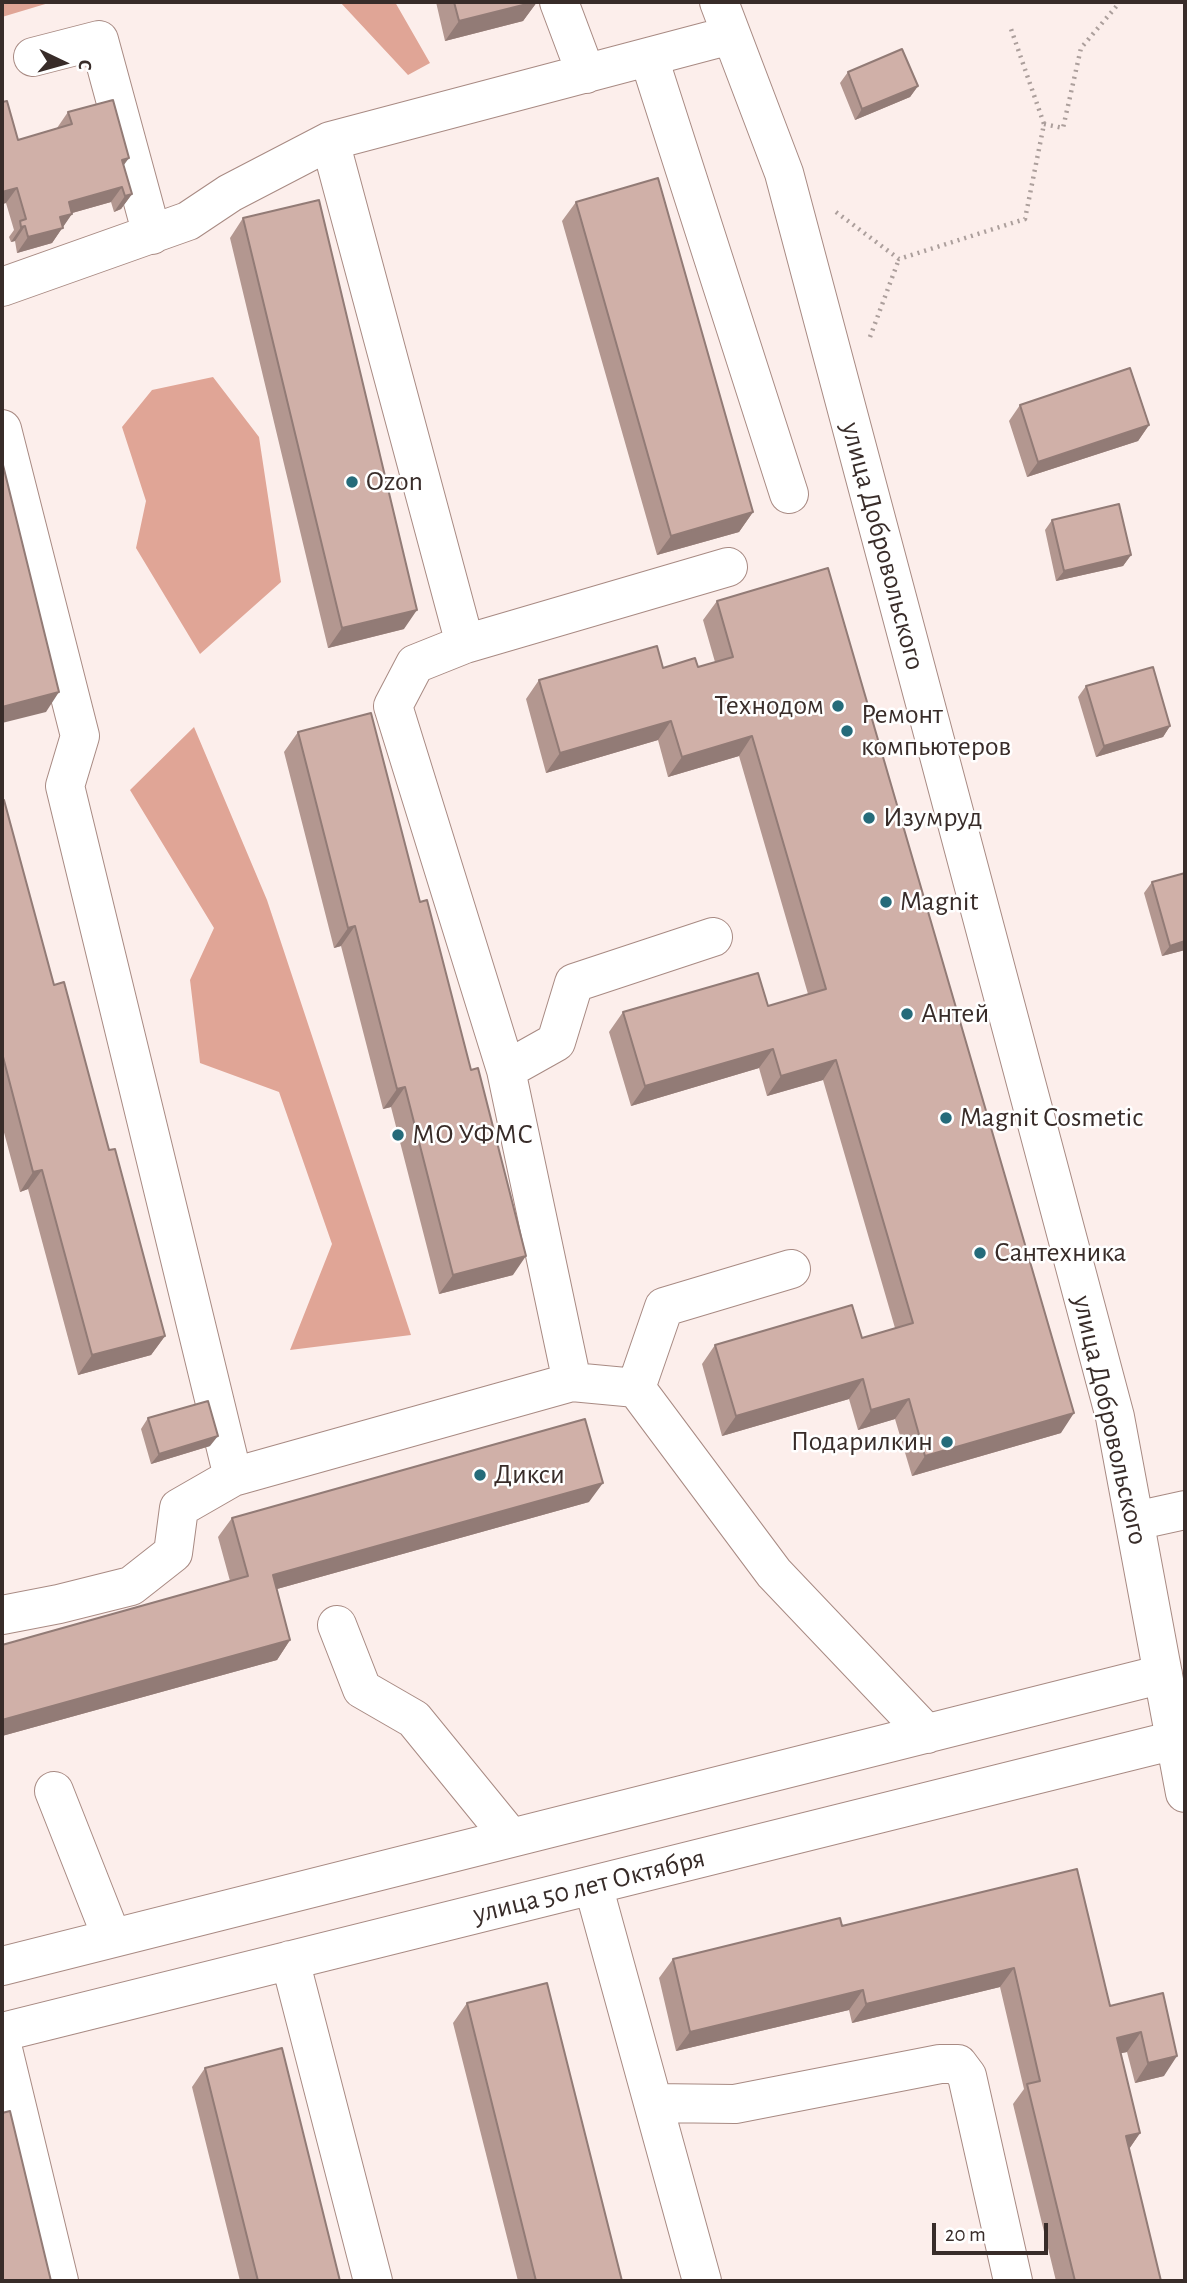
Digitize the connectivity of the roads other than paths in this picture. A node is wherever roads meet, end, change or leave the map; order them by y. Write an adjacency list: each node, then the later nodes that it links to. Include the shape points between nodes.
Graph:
1 (559, 2): 5 (street)
2 (725, 18): 4 (street); 20 (street, улица Добровольского, via 784,173 1111,1404)
3 (33, 57): 7 (street, via 99,40)
4 (649, 58): 5 (street); 10 (street)
5 (586, 74): 6 (street)
6 (330, 141): 7 (street, via 230,193 188,221); 12 (street)
7 (152, 235): 8 (street)
8 (2, 287)
9 (2, 429): 18 (street, via 80,736 65,786)
10 (789, 495)
11 (728, 567): 12 (street)
12 (466, 644): 14 (street, via 415,664 393,706)
13 (713, 937): 14 (street, via 574,983 556,1042)
14 (506, 1070): 16 (street)
15 (791, 1269): 17 (street, via 664,1307)
16 (572, 1382): 17 (street); 18 (street)
17 (636, 1388): 24 (street, via 774,1573)
18 (233, 1477): 21 (street, via 179,1508 173,1553 131,1586)
19 (1185, 1510): 20 (street)
20 (1135, 1521): 23 (street, улица Добровольского)
21 (2, 1615)
22 (337, 1625): 28 (street, via 362,1689 414,1719)
23 (1163, 1674): 24 (street); 25 (street, улица Добровольского)
24 (926, 1734): 28 (street)
25 (1175, 1740): 27 (street, улица Добровольского); 29 (street, улица 50 лет Октября)
26 (54, 1791): 30 (street)
27 (1185, 1793)
28 (510, 1838): 30 (street)
29 (593, 1885): 31 (street, улица 50 лет Октября); 35 (street)
30 (112, 1938): 32 (street)
31 (290, 1960): 33 (street, улица 50 лет Октября); 37 (street)
32 (2, 1966)
33 (2, 2032)
34 (2, 2045): 36 (street)
35 (653, 2103): 38 (street); 39 (street, via 735,2104 958,2064 967,2076)
36 (60, 2281)
37 (373, 2281)
38 (702, 2281)
39 (1013, 2281)

